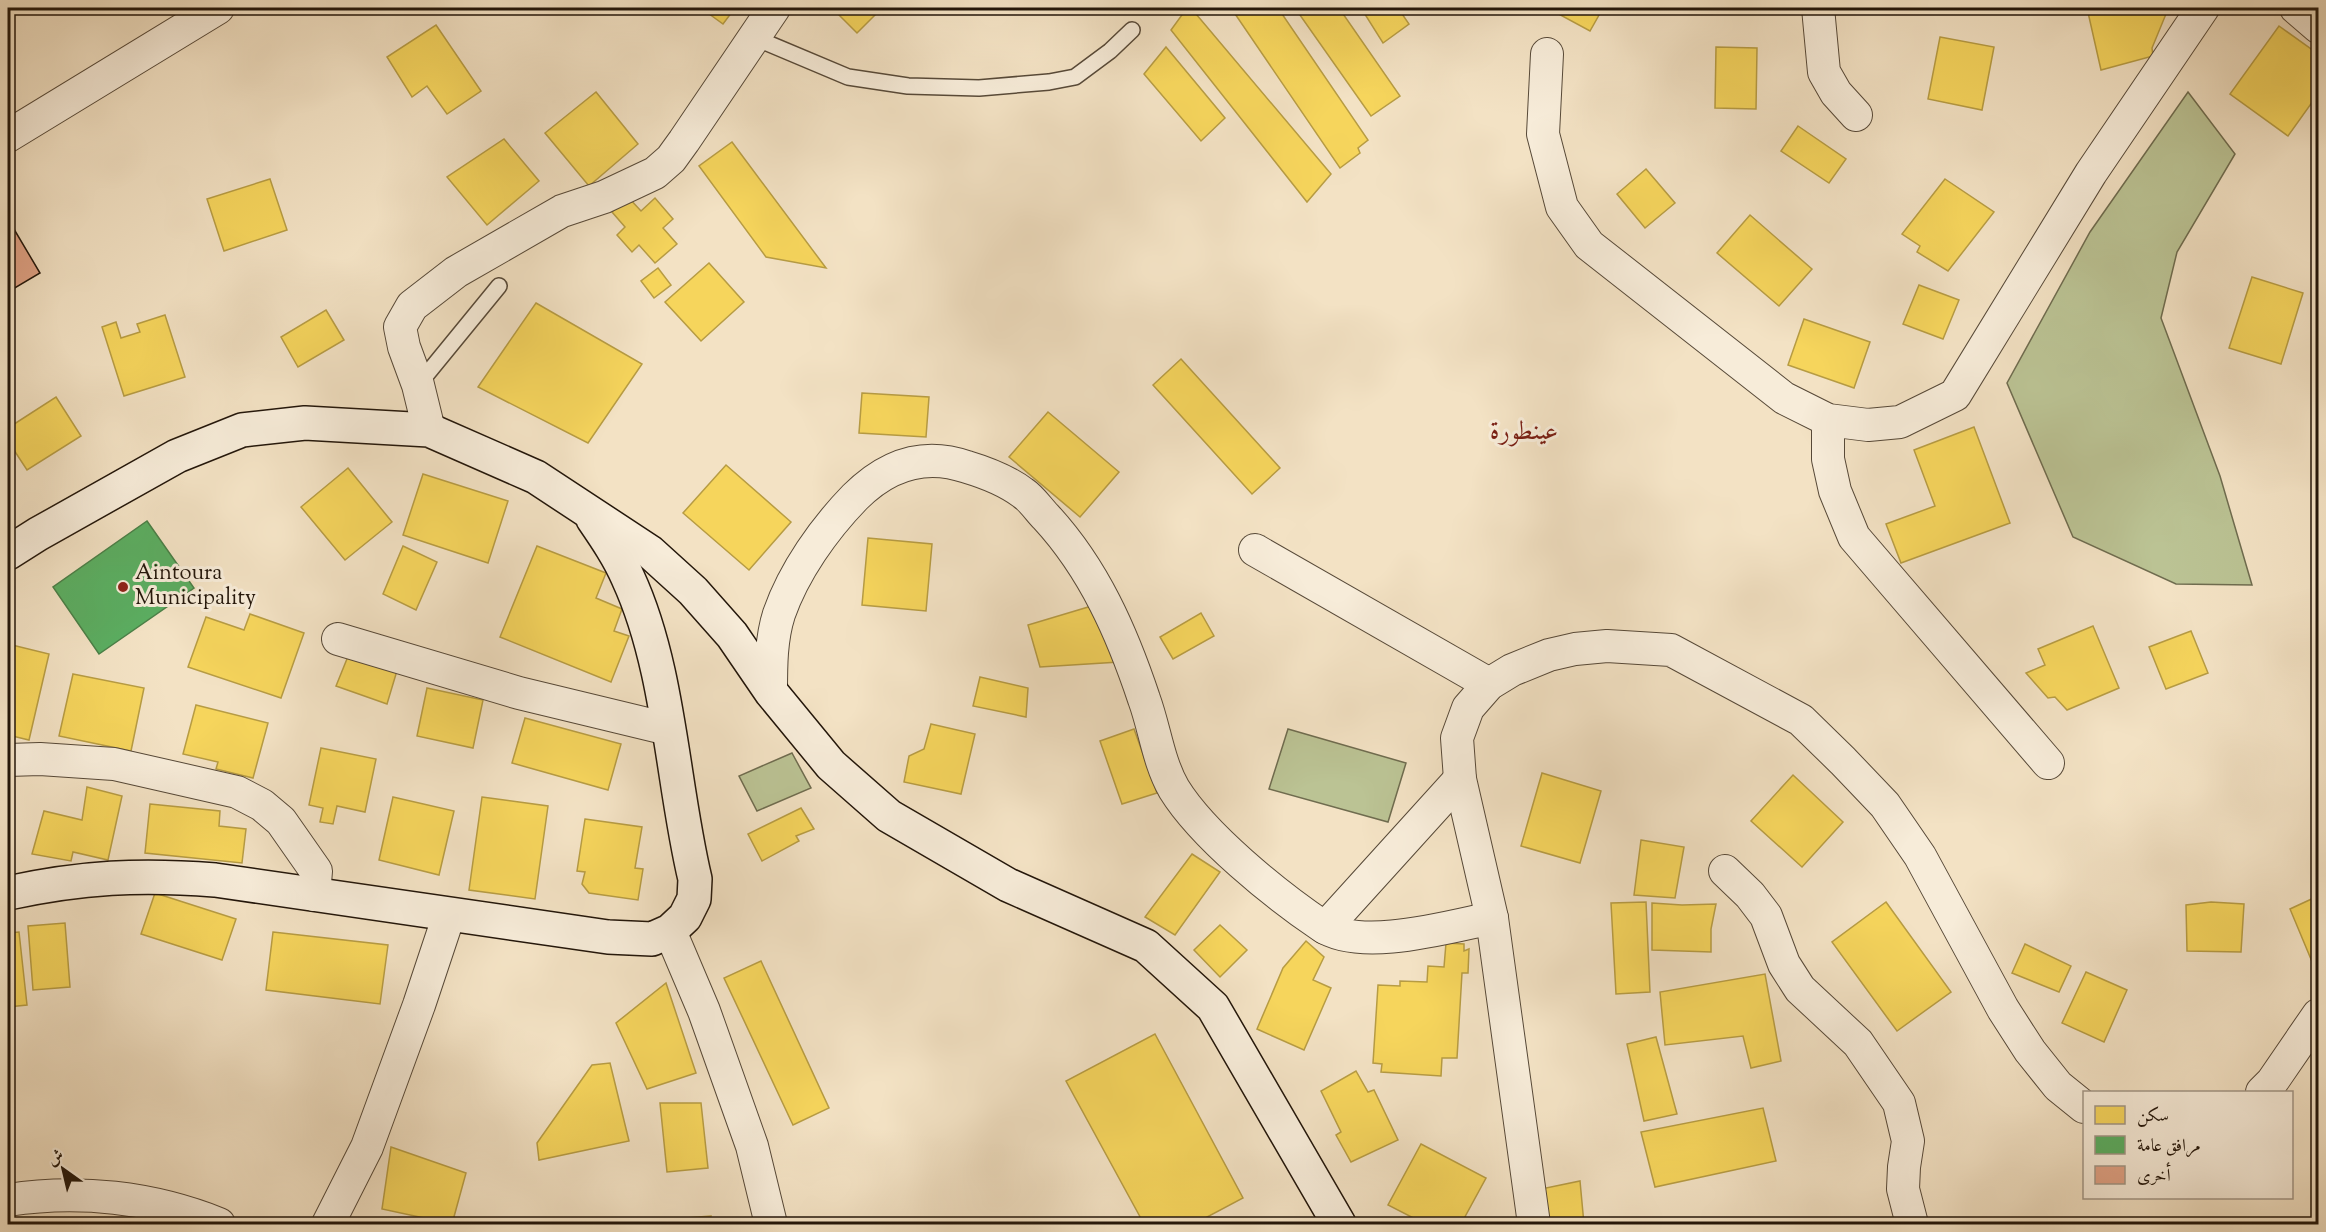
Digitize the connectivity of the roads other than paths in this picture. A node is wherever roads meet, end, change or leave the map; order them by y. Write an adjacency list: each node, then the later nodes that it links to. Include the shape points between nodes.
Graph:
1 (218, 8): 11 (street)
2 (774, 8): 8 (street)
3 (1818, 8): 10 (street, via 1824,72)
4 (2203, 8): 14 (street, via 2091,172 1955,395 1900,422 1868,425)
5 (2296, 8): 6 (street)
6 (2319, 27)
7 (1132, 30): 8 (lane, via 1075,77 979,88 908,87 848,77)
8 (753, 37): 13 (street, via 684,141 655,173 562,211 456,272 412,306 400,327)
9 (1548, 54): 14 (street, via 1543,135 1562,207 1589,245 1784,398)
10 (1856, 115)
11 (8, 136)
12 (499, 286): 13 (lane)
13 (418, 385): 15 (street)
14 (1828, 420): 24 (street, via 1828,459 1835,491 1854,537)
15 (429, 430): 16 (main road, via 536,477); 18 (main road, via 305,423 242,430 177,456)
16 (585, 508): 21 (main road, via 650,552 693,591 732,635); 22 (main road, via 609,542 643,616)
17 (1255, 550): 20 (street)
18 (8, 553)
19 (338, 639): 22 (street, via 519,693)
20 (1489, 684): 25 (street, via 1468,708 1457,738); 35 (street, via 1521,666 1575,649 1607,646 1671,650 1801,720 1885,805 1920,856 2003,1009 2058,1086)
21 (771, 692): 31 (street, via 772,652 779,614 795,579 837,516 872,481 900,466 931,460 988,473 1024,494 1066,540 1096,586 1122,638 1165,772 1177,793 1198,821 1245,864); 40 (main road, via 831,765 889,816 1008,885 1146,946 1213,1007)
22 (668, 729): 32 (main road, via 695,879 694,899 685,917)
23 (8, 760): 28 (street, via 114,765 237,792 281,821 316,871)
24 (2048, 763)
25 (1460, 779): 30 (street); 31 (street)
26 (1725, 871): 42 (street, via 1766,916 1784,964 1800,989 1858,1043 1899,1104 1908,1141 1903,1189)
27 (8, 893): 28 (main road, via 106,877 161,876)
28 (314, 895): 29 (main road)
29 (449, 915): 32 (main road, via 630,939 652,939); 38 (street, via 368,1146)
30 (1492, 918): 31 (street, via 1394,937 1349,937); 41 (street)
31 (1325, 928)
32 (670, 931): 39 (street, via 704,1011 752,1146)
33 (2319, 1015): 34 (street)
34 (2263, 1091)
35 (2083, 1105)
36 (8, 1200): 37 (street, via 112,1196)
37 (219, 1224)
38 (328, 1224)
39 (771, 1224)
40 (1339, 1224)
41 (1534, 1224)
42 (1912, 1224)

